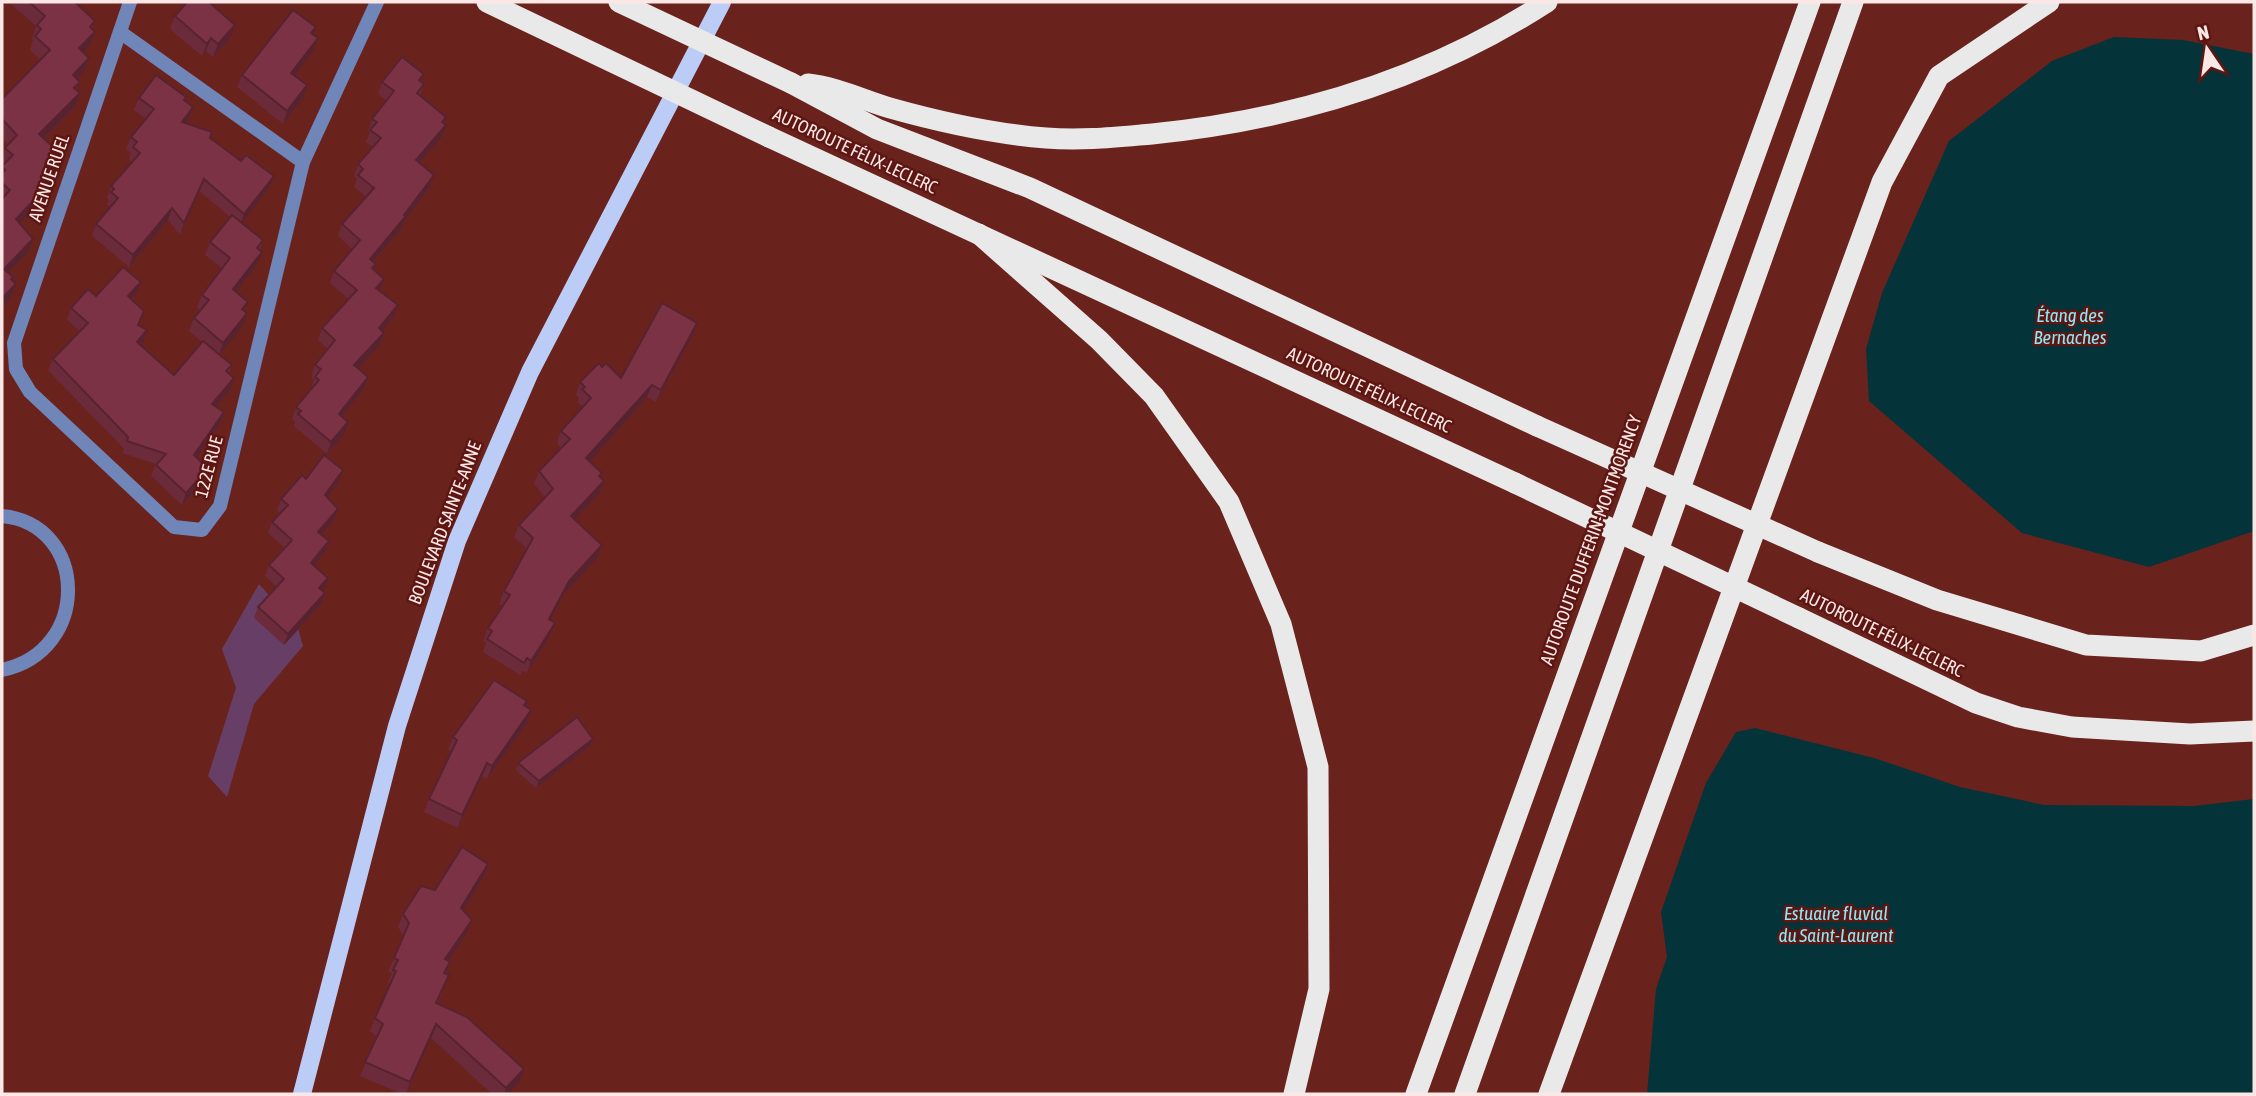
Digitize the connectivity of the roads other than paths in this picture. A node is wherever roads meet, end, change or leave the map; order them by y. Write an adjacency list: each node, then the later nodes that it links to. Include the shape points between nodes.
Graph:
1 (130, 2): 10 (street, AVENUE RUEL)
2 (377, 2): 12 (street, 122E RUE)
3 (487, 2): 13 (highway, AUTOROUTE FÉLIX-LECLERC, bridge)
4 (620, 2): 11 (highway, AUTOROUTE FÉLIX-LECLERC, bridge)
5 (722, 2): 19 (main road, BOULEVARD SAINTE-ANNE, via 530,372 457,541 397,726)
6 (1547, 2): 11 (highway, via 1395,80 1322,105 1220,127 1093,139 1046,138 933,119 825,87)
7 (1810, 2): 21 (highway, AUTOROUTE DUFFERIN-MONTMORENCY)
8 (1853, 2): 22 (highway)
9 (2049, 2): 23 (highway, via 1939,76 1882,182)
10 (120, 32): 12 (street); 14 (street, AVENUE RUEL, via 13,343)
11 (791, 83): 16 (highway, AUTOROUTE FÉLIX-LECLERC, bridge, via 877,129 1030,188 1537,426 1937,600 2086,645 2201,651)
12 (303, 162): 14 (street, 122E RUE, via 220,506 202,530 174,527 30,392)
13 (979, 234): 18 (highway, AUTOROUTE FÉLIX-LECLERC, bridge, via 1976,703 2072,727 2190,734); 20 (highway, via 1099,340 1154,396 1228,502 1281,624 1318,767 1319,989)
14 (16, 369)
15 (2, 516): 17 (street, via 30,525 48,539 60,557 69,597 65,618 48,644 24,664)
16 (2254, 635)
17 (2, 670)
18 (2254, 731)
19 (302, 1094)
20 (1294, 1094)
21 (1416, 1094)
22 (1465, 1094)
23 (1549, 1094)

